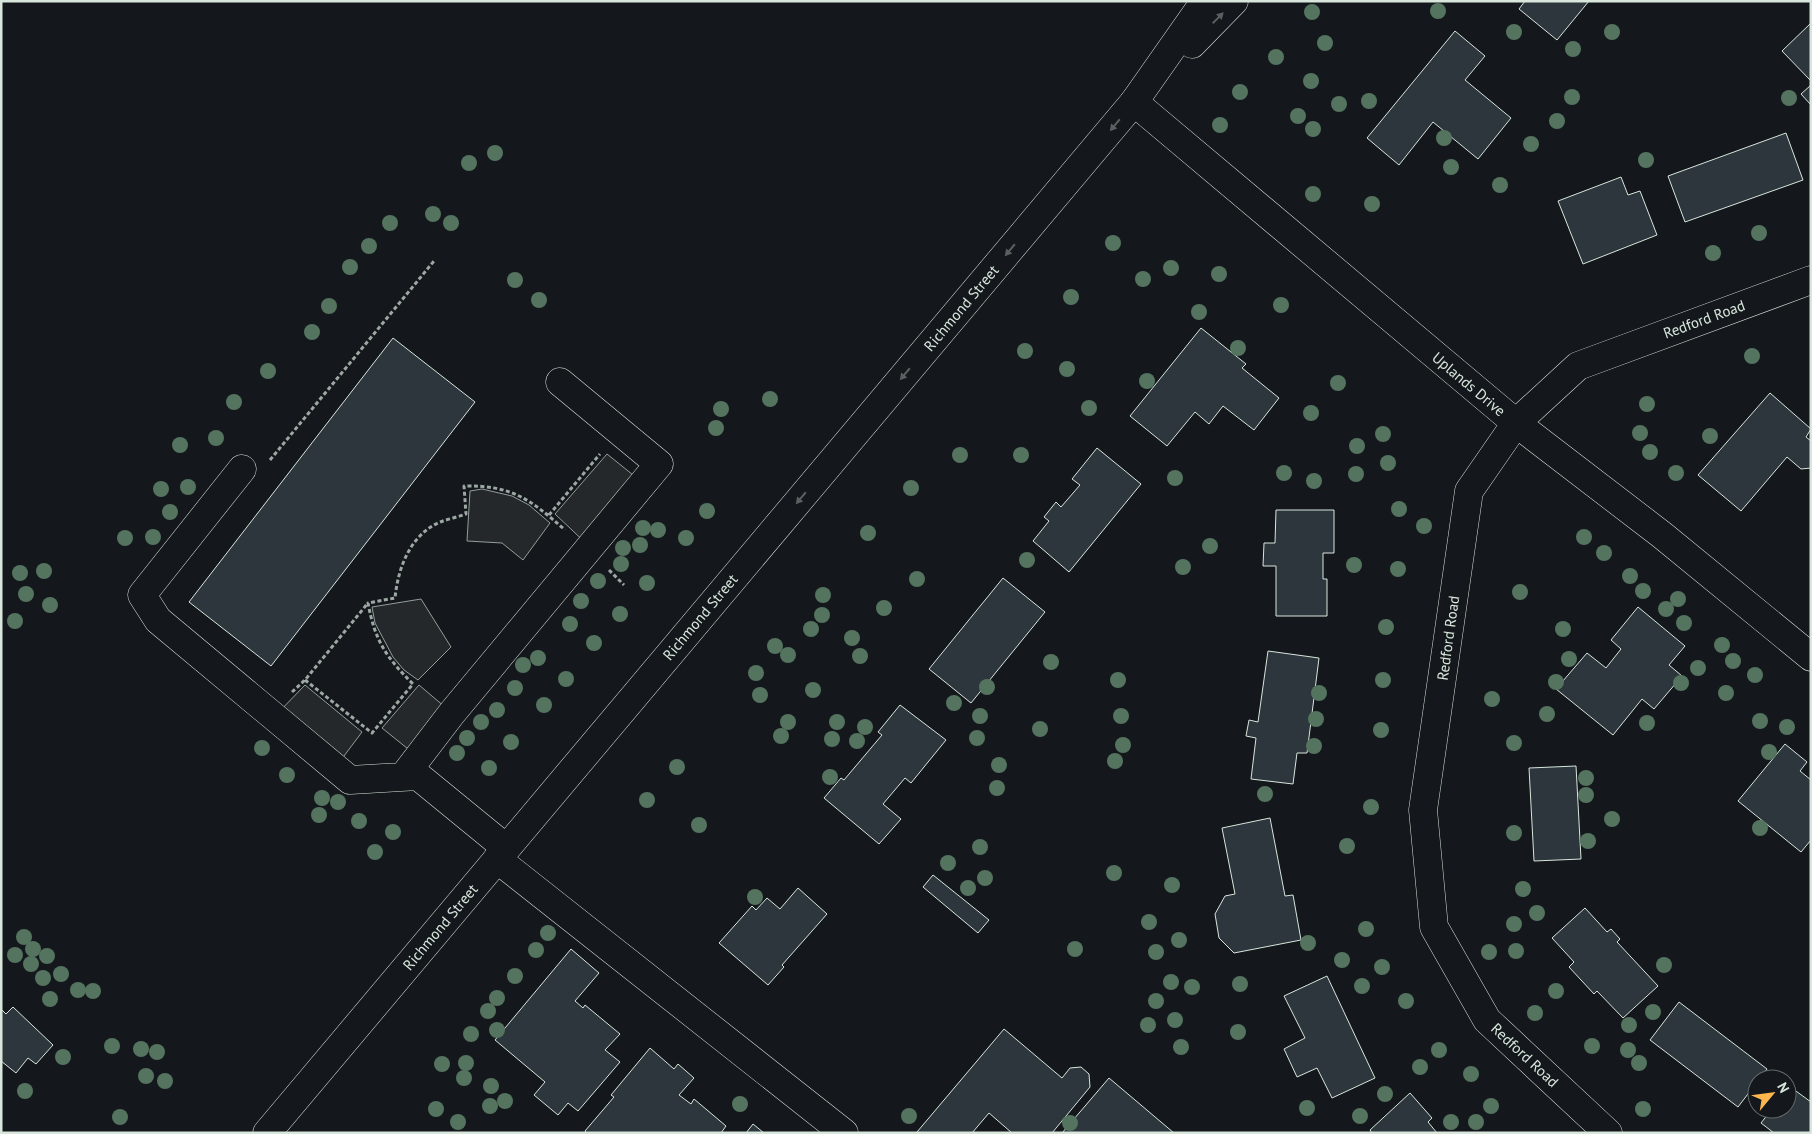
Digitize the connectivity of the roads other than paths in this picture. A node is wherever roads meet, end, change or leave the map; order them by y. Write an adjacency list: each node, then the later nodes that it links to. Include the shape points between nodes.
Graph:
1 (1205, 1): 3 (street, Richmond Street)
2 (1234, 1): 3 (street, Richmond Street, one-way to 2)
3 (1134, 102): 6 (street, Uplands Drive); 10 (street, Richmond Street, one-way to 10)
4 (1811, 280): 6 (street, Redford Road, via 1578,366)
5 (560, 382): 9 (street, via 659,464 452,712)
6 (1516, 424): 8 (street, Uplands Drive, via 1662,535); 13 (street, Redford Road, via 1469,490 1422,810 1434,927 1488,1020)
7 (242, 469): 9 (street, via 142,595 158,620 350,780)
8 (1811, 657)
9 (403, 777): 10 (street, via 418,776)
10 (501, 854): 11 (street, Richmond Street); 12 (street)
11 (267, 1133)
12 (844, 1133)
13 (1608, 1133)

